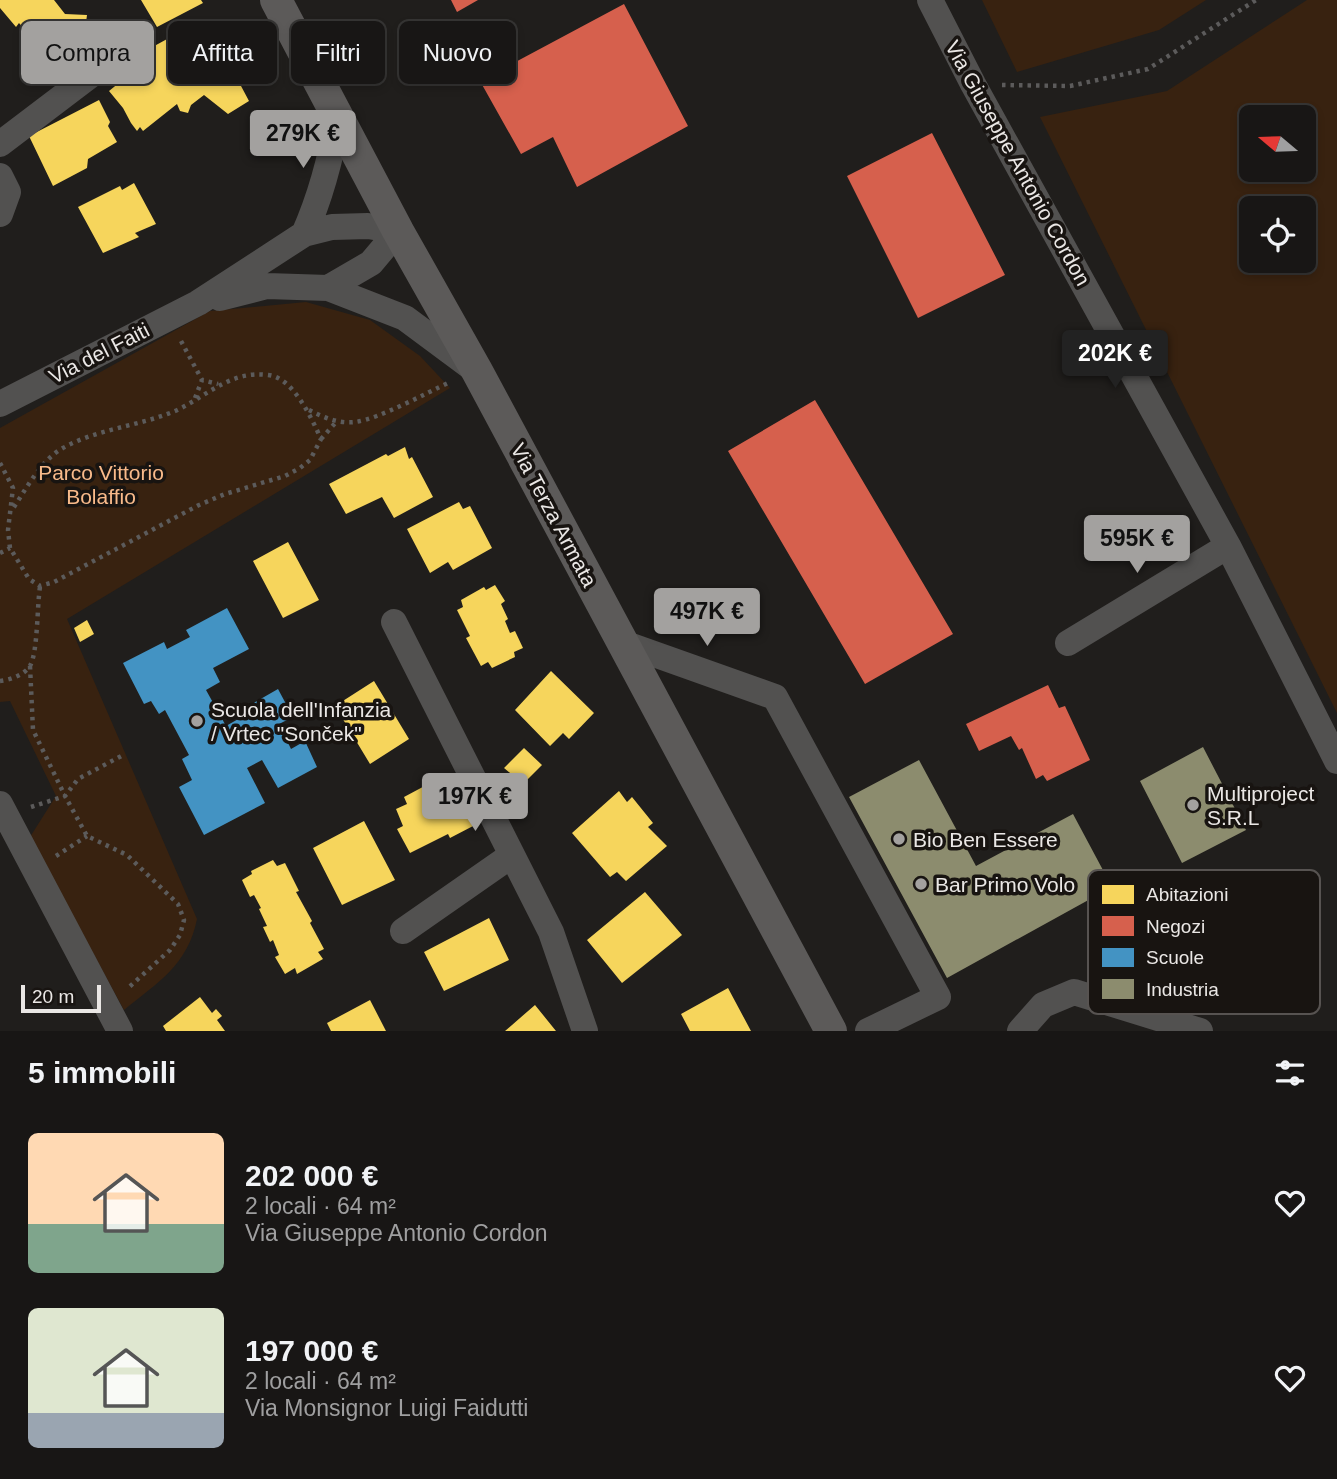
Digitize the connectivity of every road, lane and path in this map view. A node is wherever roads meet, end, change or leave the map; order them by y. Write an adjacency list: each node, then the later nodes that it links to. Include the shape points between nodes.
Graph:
1 (276, 0): 6 (main road, Via Terza Armata)
2 (930, 0): 5 (street, Via Giuseppe Antonio Cordon)
3 (1255, 0): 5 (path, via 1148,69 1070,86)
4 (80, 84): 7 (street)
5 (973, 84): 25 (street, Via Giuseppe Antonio Cordon)
6 (338, 116): 10 (main road, Via Terza Armata); 11 (street, via 320,198)
7 (0, 144)
8 (0, 176): 9 (street, via 8,192)
9 (0, 214)
10 (398, 231): 11 (street, Via del Faiti, via 332,227); 12 (street, via 371,263); 15 (main road, Via Terza Armata)
11 (304, 234): 13 (street, Via del Faiti)
12 (328, 288): 13 (street, Via del Faiti, via 267,286); 15 (street, Via del Faiti, via 404,318)
13 (198, 303): 14 (street, Via del Faiti)
14 (169, 317): 16 (path); 19 (street, Via del Faiti)
15 (477, 371): 21 (path, via 370,418); 30 (main road, Via Terza Armata)
16 (202, 380): 17 (path); 18 (path)
17 (219, 384): 18 (path); 20 (path, via 270,374 281,379)
18 (194, 399): 24 (path, via 176,410 98,434 56,453)
19 (0, 404)
20 (308, 410): 21 (path); 22 (path)
21 (337, 420): 22 (path)
22 (321, 439): 28 (path, via 310,460 285,476 199,505)
23 (0, 463): 24 (path, via 13,488)
24 (12, 510): 26 (path)
25 (1228, 546): 31 (street); 35 (street, Via Giuseppe Antonio Cordon)
26 (10, 548): 27 (path); 28 (path, via 29,579)
27 (0, 553)
28 (40, 586): 32 (path)
29 (394, 622): 40 (street)
30 (623, 643): 48 (main road, Via Terza Armata); 49 (street, via 775,697 938,997)
31 (1068, 643)
32 (30, 666): 33 (path, via 22,674); 36 (path, via 33,730)
33 (0, 681)
34 (125, 754): 36 (path, via 78,779)
35 (1337, 761)
36 (65, 796): 38 (path); 39 (path)
37 (0, 804): 41 (street)
38 (30, 808)
39 (87, 836): 41 (path); 44 (path, via 141,866 178,904 184,920 170,950)
40 (512, 855): 42 (street); 47 (street, via 551,932)
41 (34, 869): 44 (street)
42 (403, 932)
43 (1088, 996): 50 (street, via 1074,992 1043,1004)
44 (107, 1006): 46 (street)
45 (1145, 1014): 51 (street)
46 (120, 1031)
47 (585, 1031)
48 (831, 1031)
49 (868, 1031)
50 (1020, 1031)
51 (1200, 1031)

